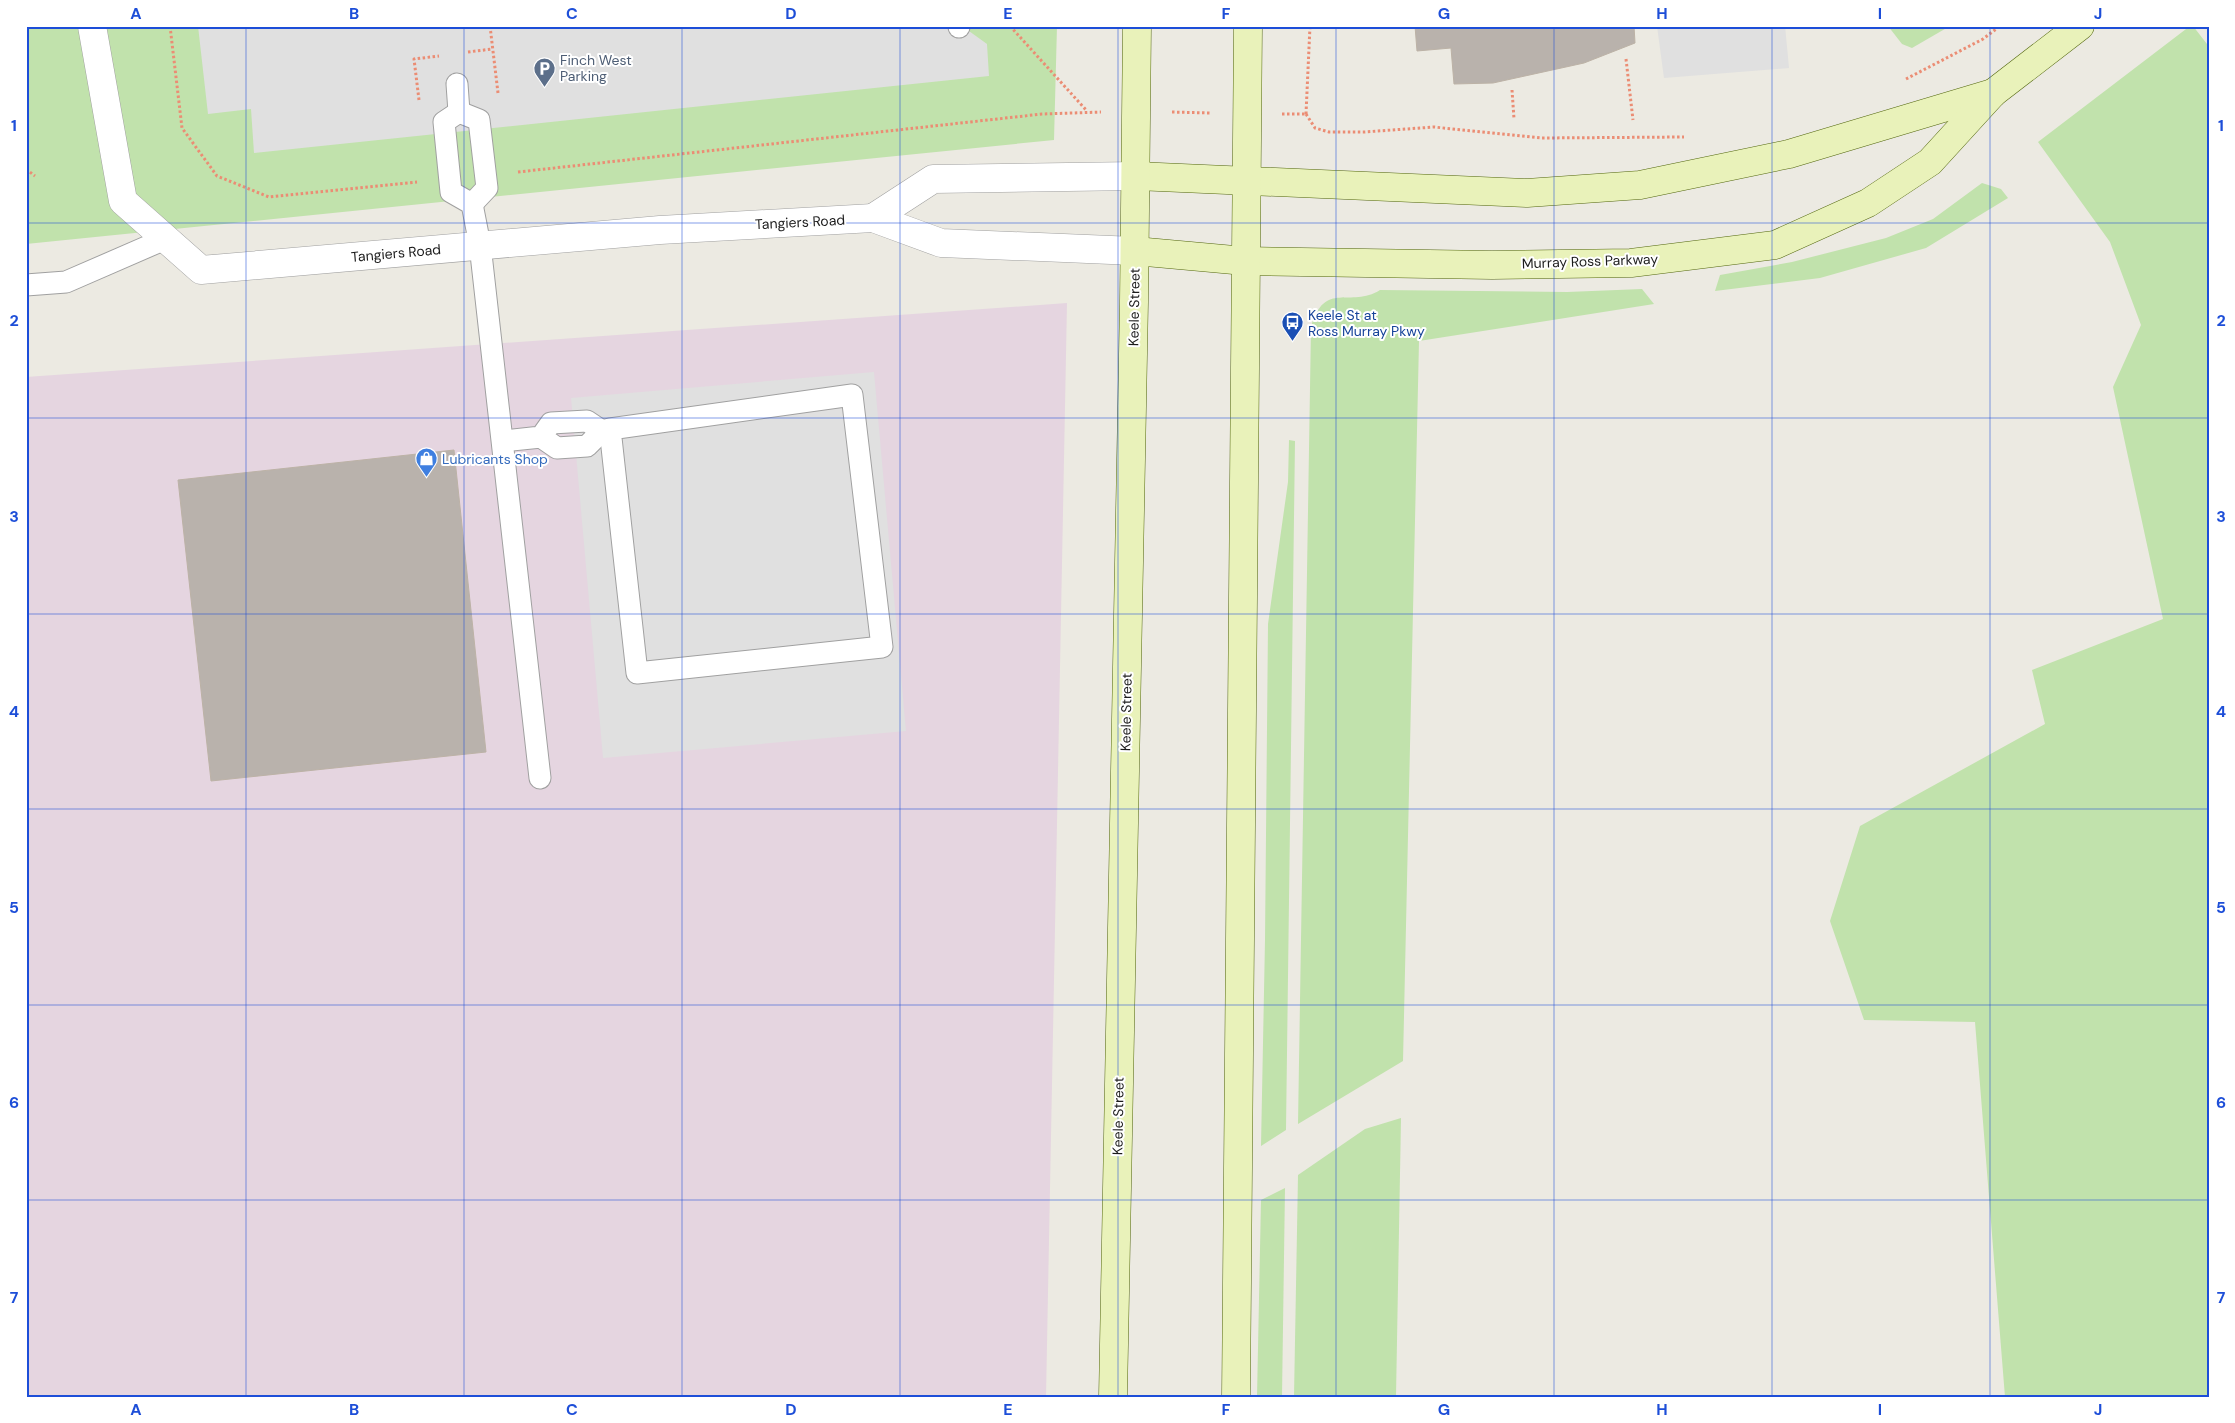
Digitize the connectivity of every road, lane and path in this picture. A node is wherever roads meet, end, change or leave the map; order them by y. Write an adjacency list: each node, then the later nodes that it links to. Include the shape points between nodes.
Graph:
1 (92, 26): 30 (street, Tangiers Road, via 123,201)
2 (170, 26): 27 (path, via 182,128 216,176 268,197)
3 (1010, 26): 15 (path)
4 (1138, 26): 16 (main road, Keele Street)
5 (1248, 26): 17 (main road)
6 (1310, 26): 18 (path)
7 (2000, 26): 10 (path, via 1983,39)
8 (2080, 26): 13 (main road, Murray Ross Parkway)
9 (1626, 59): 20 (path)
10 (1905, 79)
11 (457, 84): 14 (lane)
12 (1512, 90): 19 (path)
13 (1993, 93): 26 (main road, Murray Ross Parkway, via 1789,154 1640,185 1527,193); 33 (main road, Murray Ross Parkway, via 1930,162 1868,202 1775,245 1631,262 1492,265)
14 (459, 112): 28 (lane, via 479,120 487,188); 28 (lane, via 444,122 451,192)
15 (1088, 112): 16 (path); 23 (path, via 1042,114)
16 (1136, 112): 17 (path); 25 (main road, Keele Street)
17 (1246, 113): 18 (path); 26 (main road)
18 (1306, 114): 21 (path, via 1315,128 1329,132 1434,127 1541,138)
19 (1514, 119)
20 (1633, 120)
21 (1686, 136)
22 (26, 169): 24 (path)
23 (510, 173)
24 (35, 176)
25 (1136, 176): 26 (main road, Murray Ross Parkway); 29 (street, Tangiers Road, via 934,179); 32 (main road, Keele Street)
26 (1246, 181): 33 (main road)
27 (419, 182)
28 (472, 204): 31 (lane)
29 (872, 218): 31 (street, Tangiers Road, via 660,230); 32 (street, Tangiers Road, via 941,243)
30 (166, 238): 31 (street, Tangiers Road, via 201,270); 34 (lane, via 66,282)
31 (480, 245): 36 (lane)
32 (1135, 251): 33 (main road, Murray Ross Parkway); 38 (main road, Keele Street)
33 (1245, 261): 39 (main road)
34 (26, 285)
35 (606, 430): 35 (lane, via 852,395 882,647 637,672); 36 (lane, via 587,446 557,448 541,437)
36 (502, 441): 37 (lane)
37 (540, 778)
38 (1112, 1397)
39 (1236, 1397)

